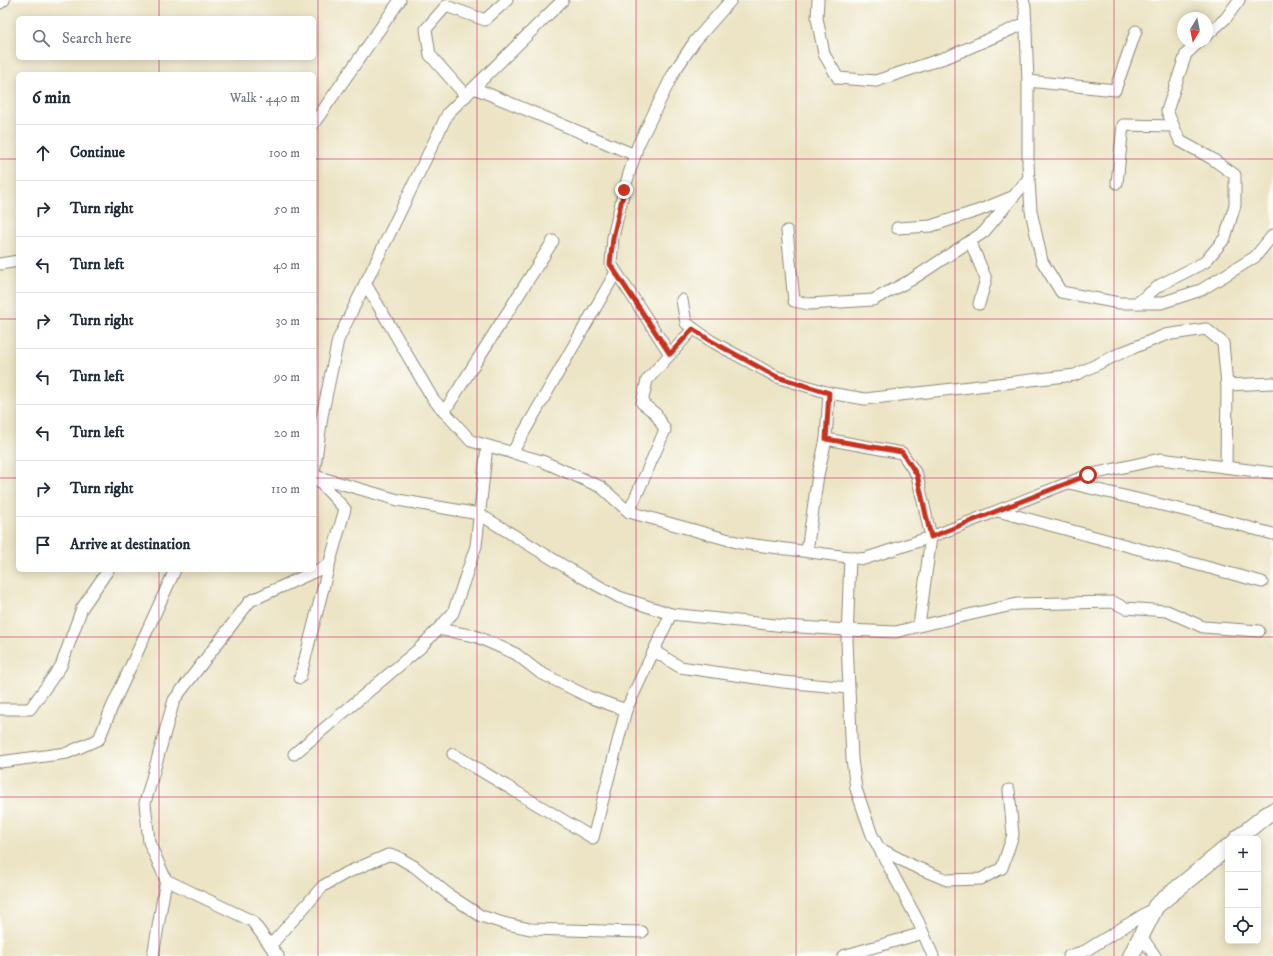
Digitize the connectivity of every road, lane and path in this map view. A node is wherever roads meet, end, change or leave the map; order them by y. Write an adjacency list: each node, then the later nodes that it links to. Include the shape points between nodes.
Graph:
1 (4, 0): 9 (street)
2 (400, 0): 16 (street)
3 (507, 0): 15 (street, via 485,20 446,6 426,29 430,55)
4 (563, 0): 15 (street)
5 (731, 0): 18 (street, via 695,41 674,72)
6 (818, 0): 10 (street, via 817,18 824,54 838,78 876,82 950,56)
7 (1023, 0): 10 (street)
8 (1239, 0): 11 (street, via 1226,18)
9 (0, 3)
10 (1026, 23): 14 (street)
11 (1213, 30)
12 (1136, 31): 14 (street, via 1115,90)
13 (1192, 48): 17 (street, via 1186,54 1167,111)
14 (1028, 81): 19 (street)
15 (470, 92): 18 (street); 30 (street, via 448,113)
16 (316, 120)
17 (1173, 126): 20 (street, via 1123,125); 32 (street, via 1180,141 1235,174 1235,205 1225,238 1205,262 1160,286)
18 (635, 155): 29 (street, via 613,238 610,264)
19 (1029, 178): 21 (street); 32 (street, via 1031,211 1042,261 1061,292 1119,303)
20 (1117, 183)
21 (1014, 196): 22 (street, via 930,226); 26 (street, via 984,232)
22 (897, 228)
23 (787, 231): 26 (street, via 794,301 808,304 873,300 911,280)
24 (1273, 235): 32 (street, via 1255,257 1201,290 1161,302)
25 (553, 241): 39 (street)
26 (970, 242): 33 (street, via 986,279)
27 (16, 261): 28 (street)
28 (0, 264)
29 (616, 272): 35 (street); 44 (street)
30 (365, 283): 39 (street, via 433,400); 40 (street, via 338,340)
31 (682, 300): 34 (street, via 686,324)
32 (1137, 303)
33 (979, 304)
34 (693, 329): 35 (street); 38 (street, via 777,377)
35 (670, 354): 51 (street, via 647,380 642,403 656,414 665,430)
36 (1273, 383): 37 (street)
37 (1227, 385): 38 (street, via 1223,343 1206,329 1165,335 1075,375 865,399); 45 (street)
38 (829, 393): 41 (street)
39 (444, 412): 43 (street, via 471,441)
40 (318, 416): 42 (street)
41 (826, 439): 54 (street, via 902,452 917,475); 55 (street)
42 (316, 446)
43 (487, 446): 44 (street); 52 (street)
44 (512, 453): 51 (street, via 542,461 601,487)
45 (1226, 467): 46 (street); 49 (street, via 1160,459 1088,475)
46 (1273, 473)
47 (316, 476): 52 (street, via 398,500)
48 (316, 477): 57 (street, via 345,509)
49 (1069, 483): 50 (street); 53 (street)
50 (998, 511): 54 (street); 62 (street)
51 (629, 512): 55 (street, via 740,543)
52 (479, 514): 63 (street, via 582,577 613,593); 65 (street, via 476,546 453,612)
53 (1273, 534)
54 (931, 537): 56 (street, via 864,559); 64 (street)
55 (807, 552): 56 (street)
56 (850, 557): 66 (street)
57 (329, 565): 58 (street); 69 (street)
58 (316, 571)
59 (107, 572): 71 (street, via 82,608 60,666 30,709)
60 (174, 572): 75 (street, via 99,739 67,752)
61 (314, 572): 81 (street, via 250,601 174,700 144,804 149,842)
62 (1262, 582)
63 (671, 614): 66 (street); 68 (street)
64 (919, 626): 66 (street, via 896,632); 67 (street, via 1017,604 1114,602 1125,608 1167,610 1203,627)
65 (438, 629): 72 (street, via 475,636 516,654 539,672 589,697); 73 (street, via 420,648)
66 (847, 630): 70 (street)
67 (1258, 631)
68 (654, 651): 70 (street, via 680,668); 72 (street)
69 (300, 678)
70 (849, 688): 79 (street, via 856,789)
71 (0, 709)
72 (626, 710): 74 (street, via 593,838)
73 (294, 754)
74 (453, 754)
75 (0, 762)
76 (1009, 790): 79 (street, via 1013,835 1002,868 981,879 947,880)
77 (1273, 811): 78 (street)
78 (1241, 836)
79 (879, 848): 84 (street)
80 (1225, 848): 82 (street)
81 (166, 880): 86 (street, via 252,921); 87 (street)
82 (1156, 906): 85 (street); 91 (street, via 1085,951)
83 (642, 932): 86 (street, via 530,929 496,921 481,916 449,895 415,867 396,856 388,855 323,886)
84 (923, 933): 89 (street); 90 (street)
85 (1141, 936): 92 (street); 93 (street)
86 (270, 946): 88 (street)
87 (153, 956)
88 (278, 956)
89 (843, 956)
90 (933, 956)
91 (1069, 956)
92 (1131, 956)
93 (1154, 956)

